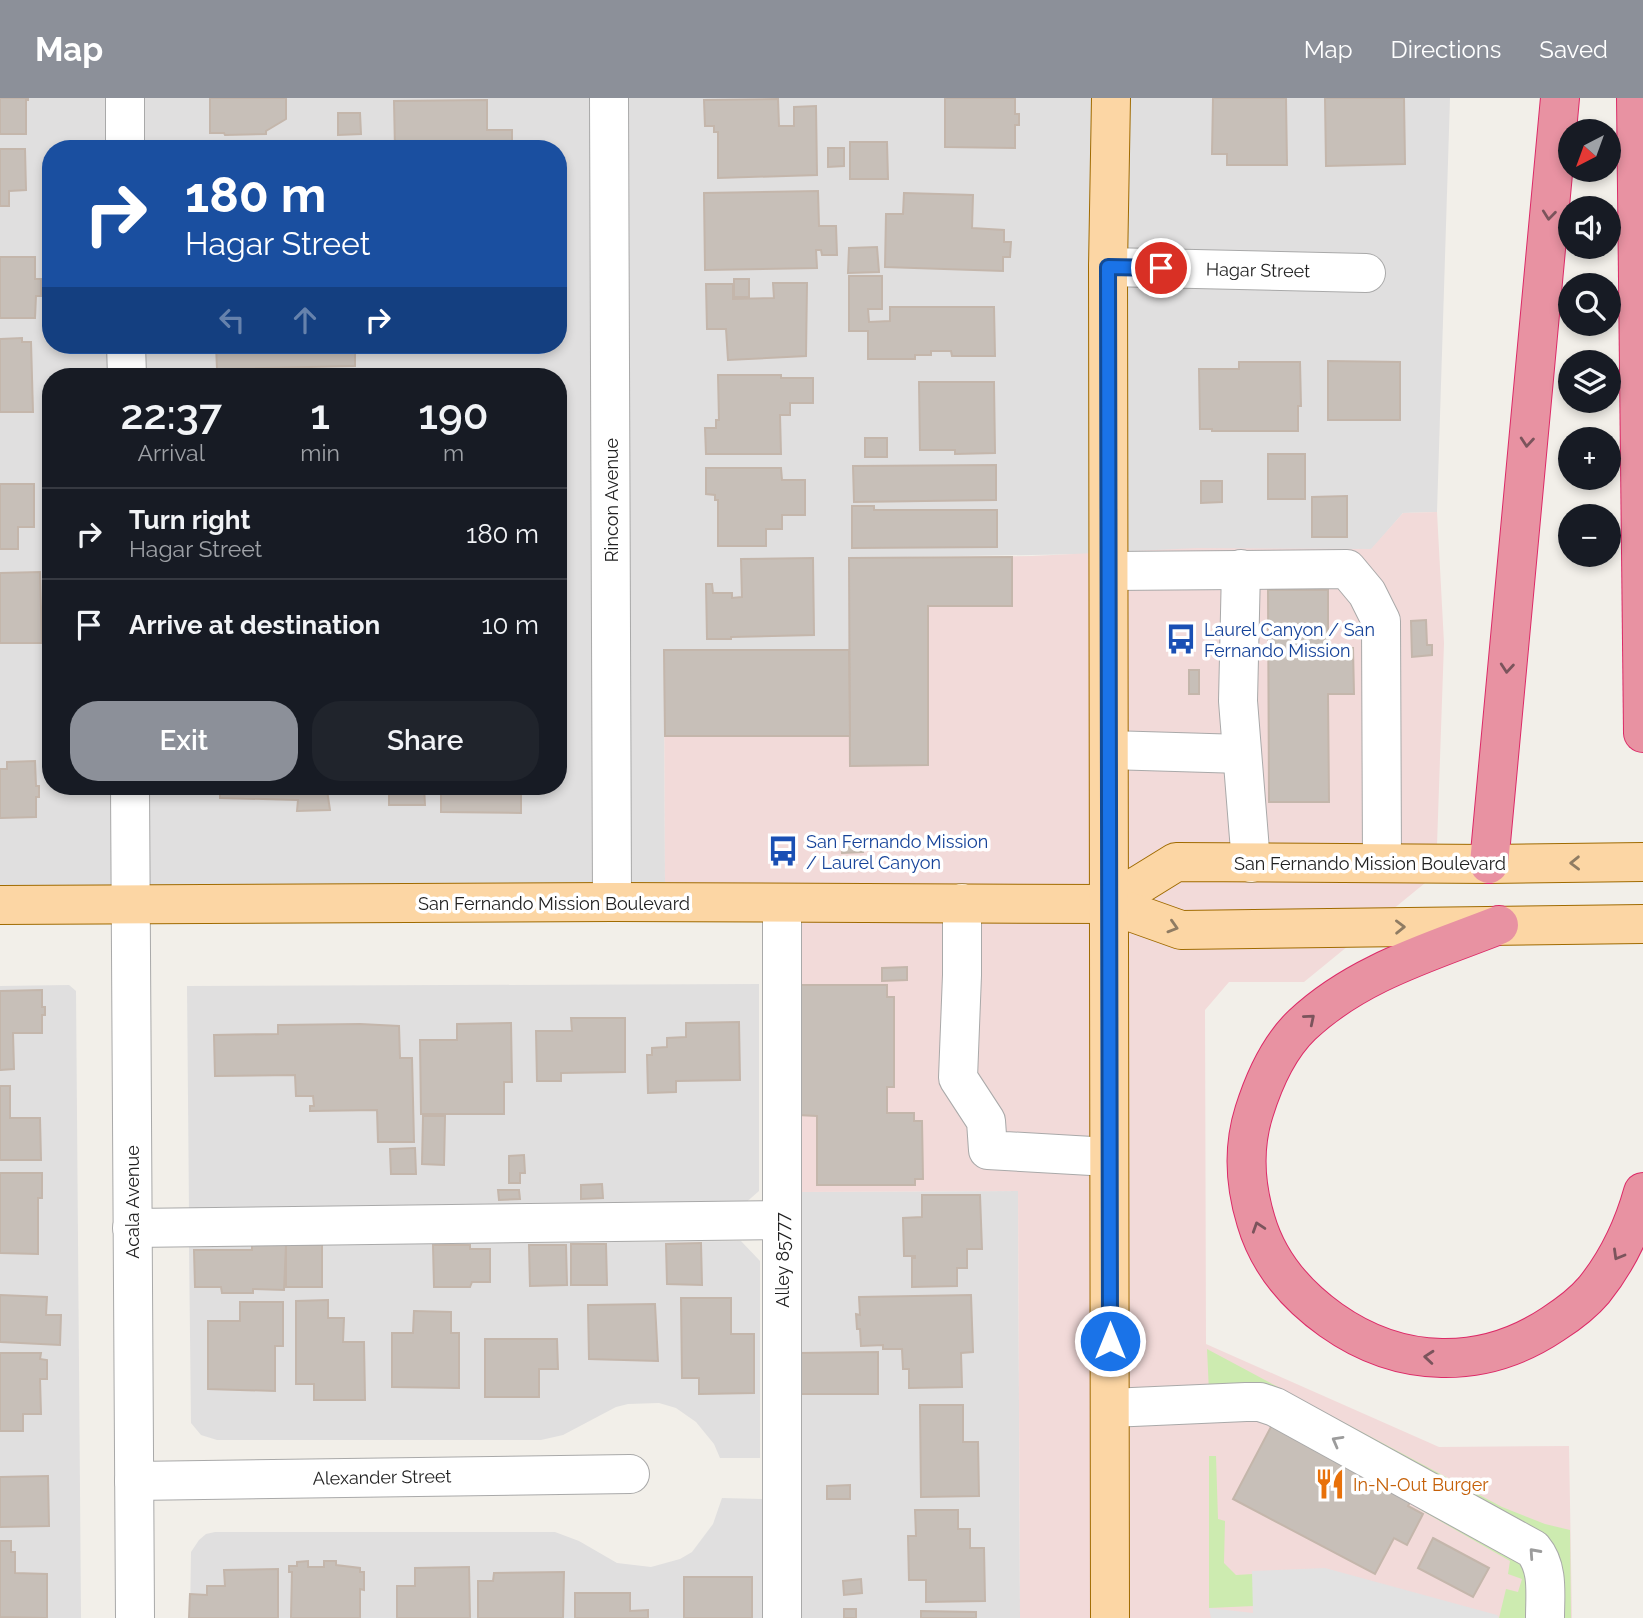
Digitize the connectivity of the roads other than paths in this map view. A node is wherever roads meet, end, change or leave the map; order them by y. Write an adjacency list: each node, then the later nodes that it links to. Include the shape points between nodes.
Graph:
1 (125, 98): 6 (street)
2 (610, 98): 19 (street, Rincon Avenue)
3 (1111, 98): 7 (main road)
4 (1560, 98): 18 (highway, one-way to 18)
5 (1636, 98): 11 (highway)
6 (125, 140)
7 (1108, 267): 8 (street, Hagar Street); 10 (main road)
8 (1366, 273)
9 (1241, 569): 10 (street); 13 (street, via 1238,701); 17 (street, via 1347,569 1367,593 1381,621)
10 (1110, 571): 12 (main road)
11 (1643, 733)
12 (1109, 750): 13 (street); 23 (main road)
13 (1242, 754): 16 (street)
14 (130, 795): 22 (street, Acala Avenue)
15 (1643, 862): 18 (main road, San Fernando Mission Boulevard, one-way to 18)
16 (1251, 863): 17 (main road, San Fernando Mission Boulevard); 23 (main road, San Fernando Mission Boulevard, via 1176,862)
17 (1382, 863): 18 (main road, San Fernando Mission Boulevard)
18 (1489, 864)
19 (612, 902): 20 (main road, San Fernando Mission Boulevard); 22 (main road, San Fernando Mission Boulevard)
20 (782, 903): 21 (main road, San Fernando Mission Boulevard); 29 (street, Alley 85777)
21 (962, 903): 23 (main road, San Fernando Mission Boulevard); 27 (street, via 958,1078 986,1121 988,1150)
22 (130, 904): 24 (main road, San Fernando Mission Boulevard); 30 (street, Acala Avenue)
23 (1108, 904): 26 (main road, San Fernando Mission Boulevard, one-way to 26, via 1181,930); 27 (main road)
24 (0, 905)
25 (1643, 924): 26 (main road, San Fernando Mission Boulevard)
26 (1499, 925): 28 (highway, one-way to 26, via 1616,1259 1592,1293 1566,1316 1530,1340 1494,1353 1454,1359 1387,1349 1351,1334 1296,1290 1260,1236 1246,1167 1249,1129 1279,1053 1325,1006 1374,974)
27 (1109, 1157): 31 (main road)
28 (1643, 1192)
29 (782, 1220): 30 (street); 35 (street, Alley 85777)
30 (132, 1228): 33 (street, Acala Avenue)
31 (1110, 1408): 36 (main road); 37 (street, one-way to 31, via 1545,1574 1542,1559 1533,1549 1275,1407 1246,1402)
32 (630, 1474): 33 (street, Alexander Street)
33 (134, 1481): 34 (street, Acala Avenue)
34 (135, 1618)
35 (782, 1618)
36 (1110, 1618)
37 (1545, 1618)

